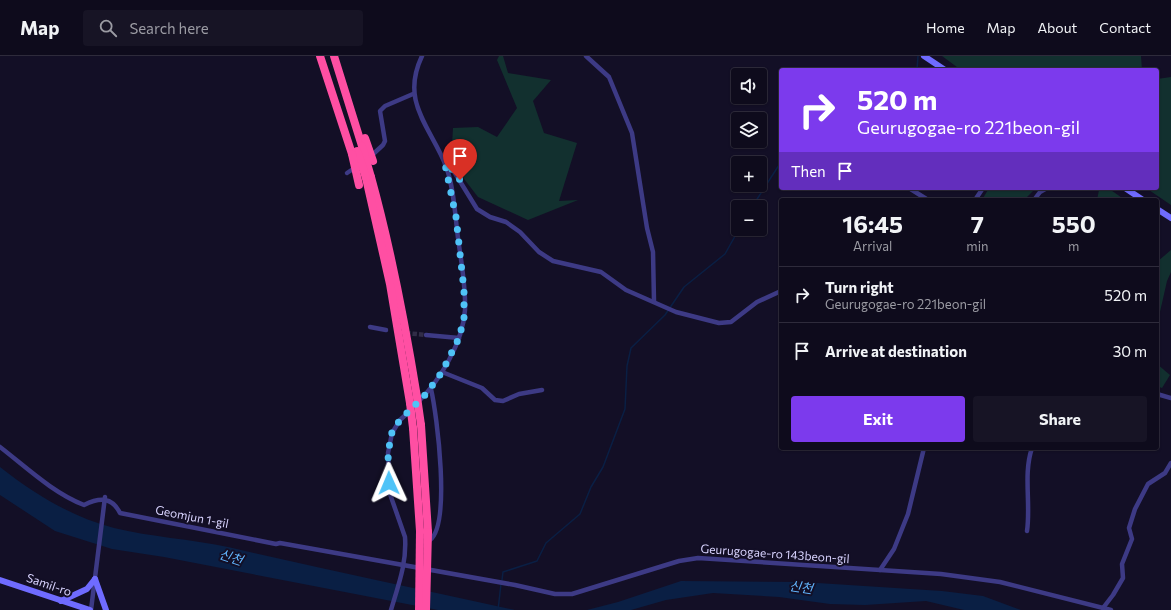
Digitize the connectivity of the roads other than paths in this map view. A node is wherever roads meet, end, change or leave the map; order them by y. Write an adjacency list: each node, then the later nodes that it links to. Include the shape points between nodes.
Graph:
1 (320, 56): 8 (highway)
2 (422, 56): 7 (street, via 417,67)
3 (586, 56): 25 (street, via 610,77 632,133 653,252)
4 (924, 56): 6 (main road)
5 (335, 60): 8 (highway)
6 (942, 68)
7 (413, 94): 10 (street); 11 (street, via 385,106 380,111 385,140 383,145)
8 (359, 147): 9 (highway, bridge); 12 (highway, bridge); 13 (highway, bridge)
9 (373, 161)
10 (445, 164): 25 (street, via 453,170 477,209 506,222 520,232 538,252 553,261 601,272 626,290); 30 (street, via 456,217 464,290 464,318)
11 (347, 173)
12 (368, 178): 28 (highway); 31 (highway, via 383,218)
13 (359, 185)
14 (912, 190): 17 (street)
15 (1044, 190): 18 (street)
16 (1128, 190): 19 (main road)
17 (925, 198)
18 (1036, 198)
19 (1140, 198)
20 (1159, 210): 21 (main road)
21 (1171, 218)
22 (383, 267): 28 (highway)
23 (402, 285): 31 (highway)
24 (779, 293): 25 (street, via 757,302 731,322 719,323 676,312)
25 (654, 301)
26 (370, 327): 27 (street)
27 (386, 330)
28 (399, 334): 37 (highway, bridge, via 410,403)
29 (426, 335): 30 (street)
30 (459, 338): 32 (street)
31 (412, 364): 37 (highway, bridge, via 417,397)
32 (442, 372): 33 (street); 34 (street, via 482,388 495,400 503,401 519,394)
33 (431, 389): 45 (street, via 436,410 441,474 439,524 436,536); 46 (street, via 400,420 392,432 388,453 390,494 405,537)
34 (542, 390)
35 (1159, 395): 36 (street)
36 (1171, 398)
37 (417, 426): 43 (highway)
38 (0, 447): 42 (street, via 44,481 84,505)
39 (924, 450): 47 (street, via 908,514 894,549)
40 (1031, 450): 44 (street, via 1027,472 1030,512)
41 (1171, 463): 51 (street, via 1165,473 1148,484 1135,509 1129,528 1132,539 1122,564 1123,578)
42 (105, 498): 46 (street, Geomjun 1-gil, via 115,504 120,513); 48 (street)
43 (424, 531): 55 (highway, bridge); 56 (highway, bridge)
44 (1027, 531)
45 (430, 540)
46 (404, 567): 47 (street, Geurugogae-ro 143beon-gil, via 494,581 555,594 572,594 679,561 698,558); 54 (street)
47 (880, 570): 51 (street, Geurugogae-ro 143beon-gil, via 941,574 1000,582)
48 (95, 579): 50 (main road, via 87,589); 52 (street); 53 (main road)
49 (0, 580): 50 (main road, Samil-ro)
50 (60, 601): 52 (main road, Samil-ro)
51 (1103, 608): 57 (street, Geurugogae-ro 143beon-gil)
52 (91, 610)
53 (106, 610)
54 (391, 610)
55 (419, 610)
56 (426, 610)
57 (1111, 610)

